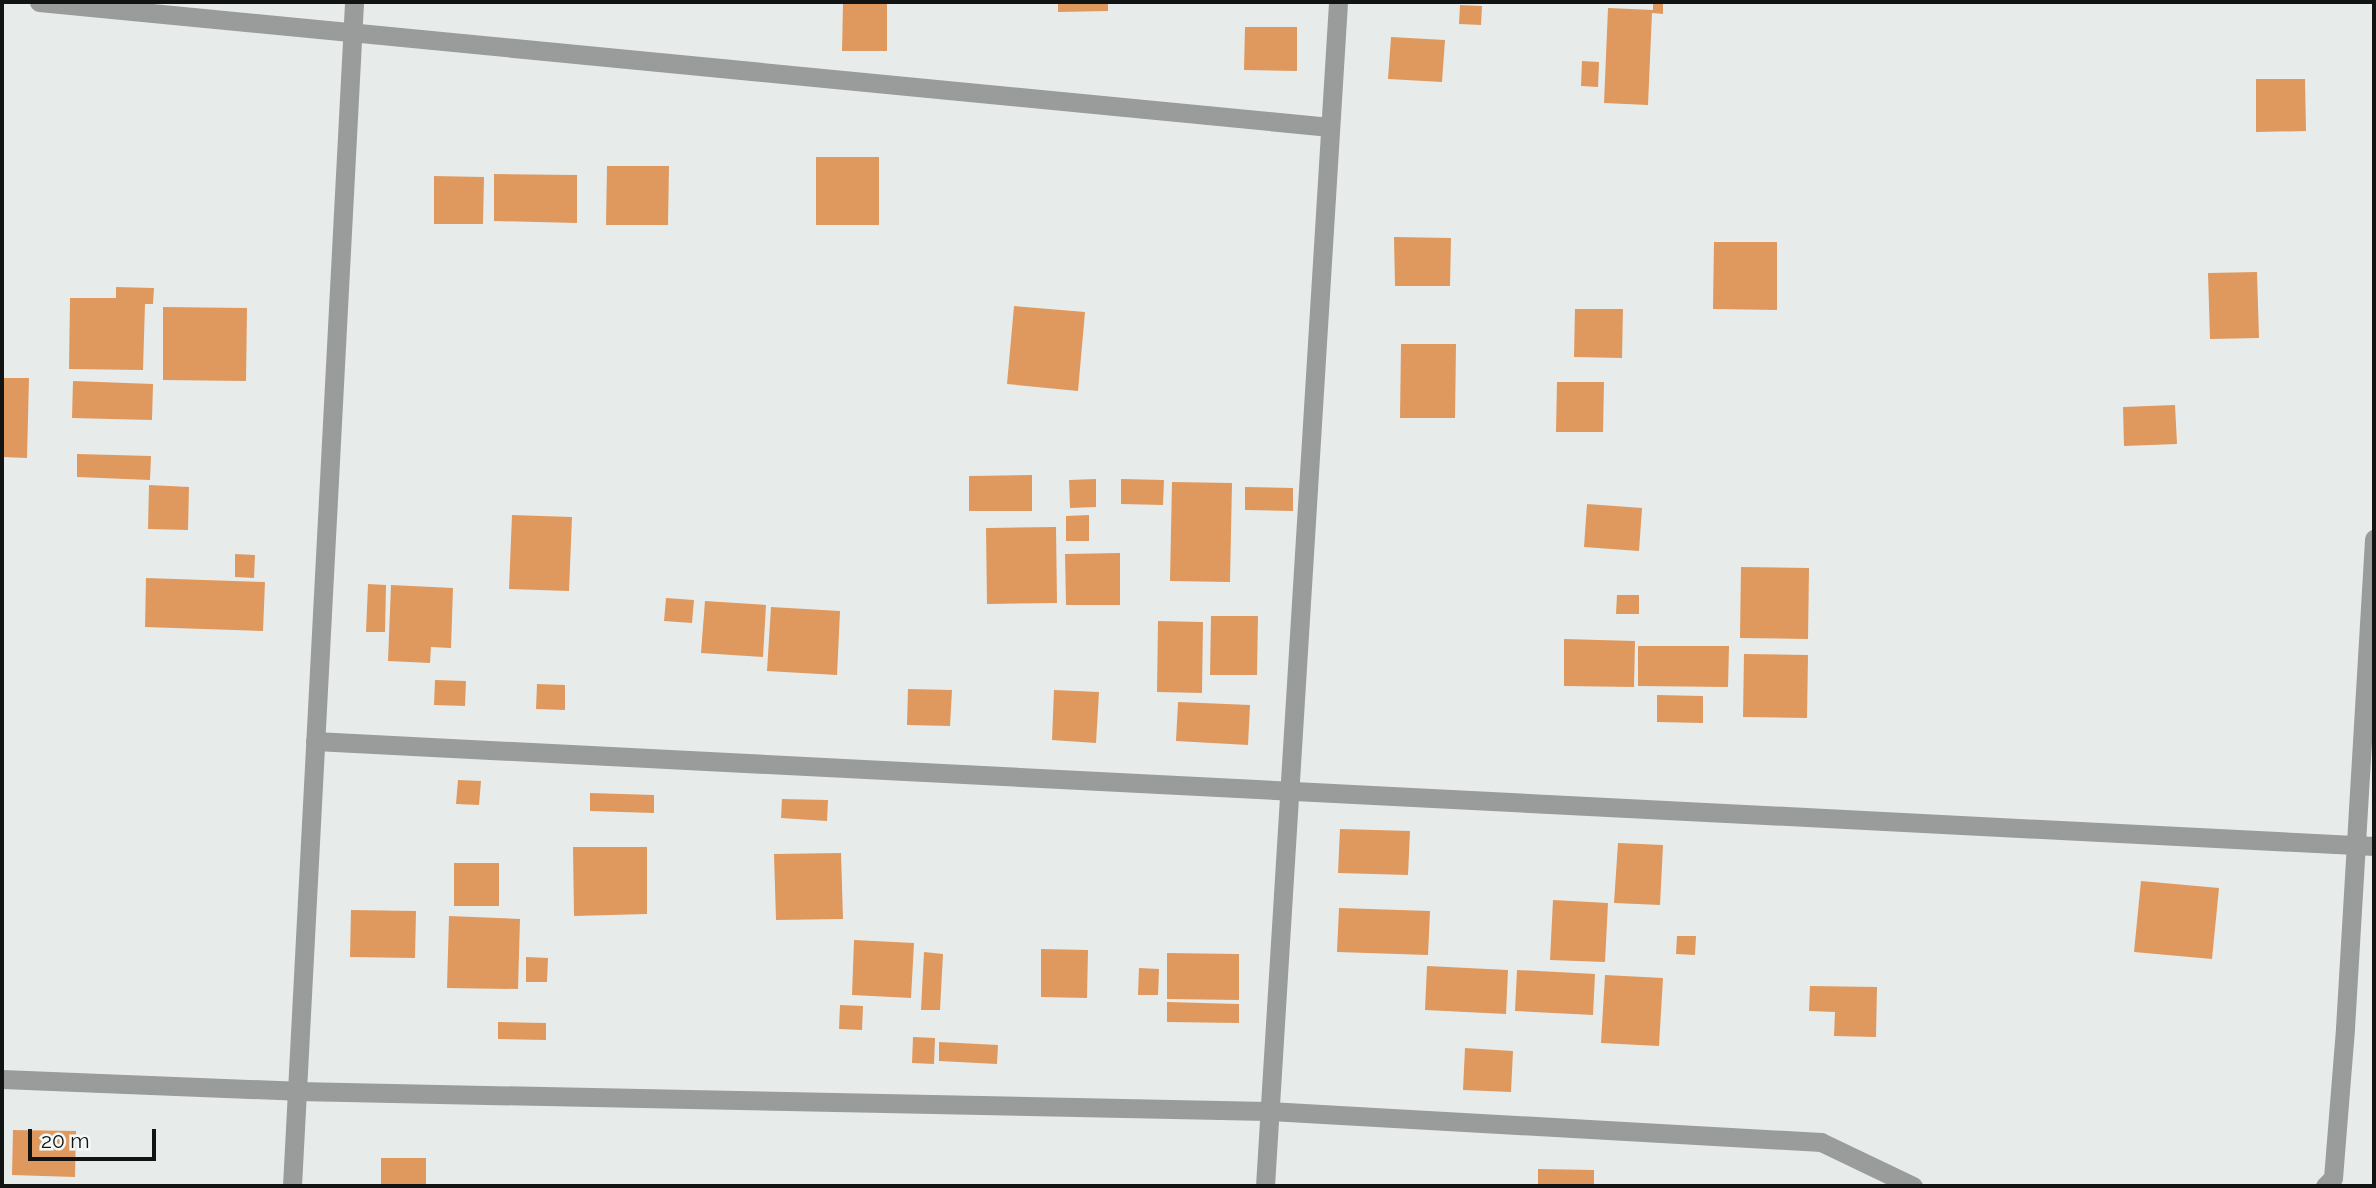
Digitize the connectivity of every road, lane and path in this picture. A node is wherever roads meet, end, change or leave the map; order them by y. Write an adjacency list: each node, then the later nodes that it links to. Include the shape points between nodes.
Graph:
1 (39, 2): 4 (street)
2 (354, 2): 4 (street)
3 (1338, 2): 5 (street)
4 (353, 32): 5 (street); 7 (street)
5 (1330, 127): 8 (street)
6 (2374, 539): 9 (street)
7 (315, 741): 8 (street); 12 (street)
8 (1290, 791): 9 (street); 13 (street)
9 (2353, 845): 10 (street); 17 (street, via 2333,1178)
10 (2374, 846)
11 (2, 1079): 12 (street)
12 (297, 1091): 13 (street); 14 (street)
13 (1269, 1111): 15 (street); 16 (street, via 1821,1142)
14 (292, 1186)
15 (1265, 1186)
16 (1913, 1186)
17 (2325, 1186)

